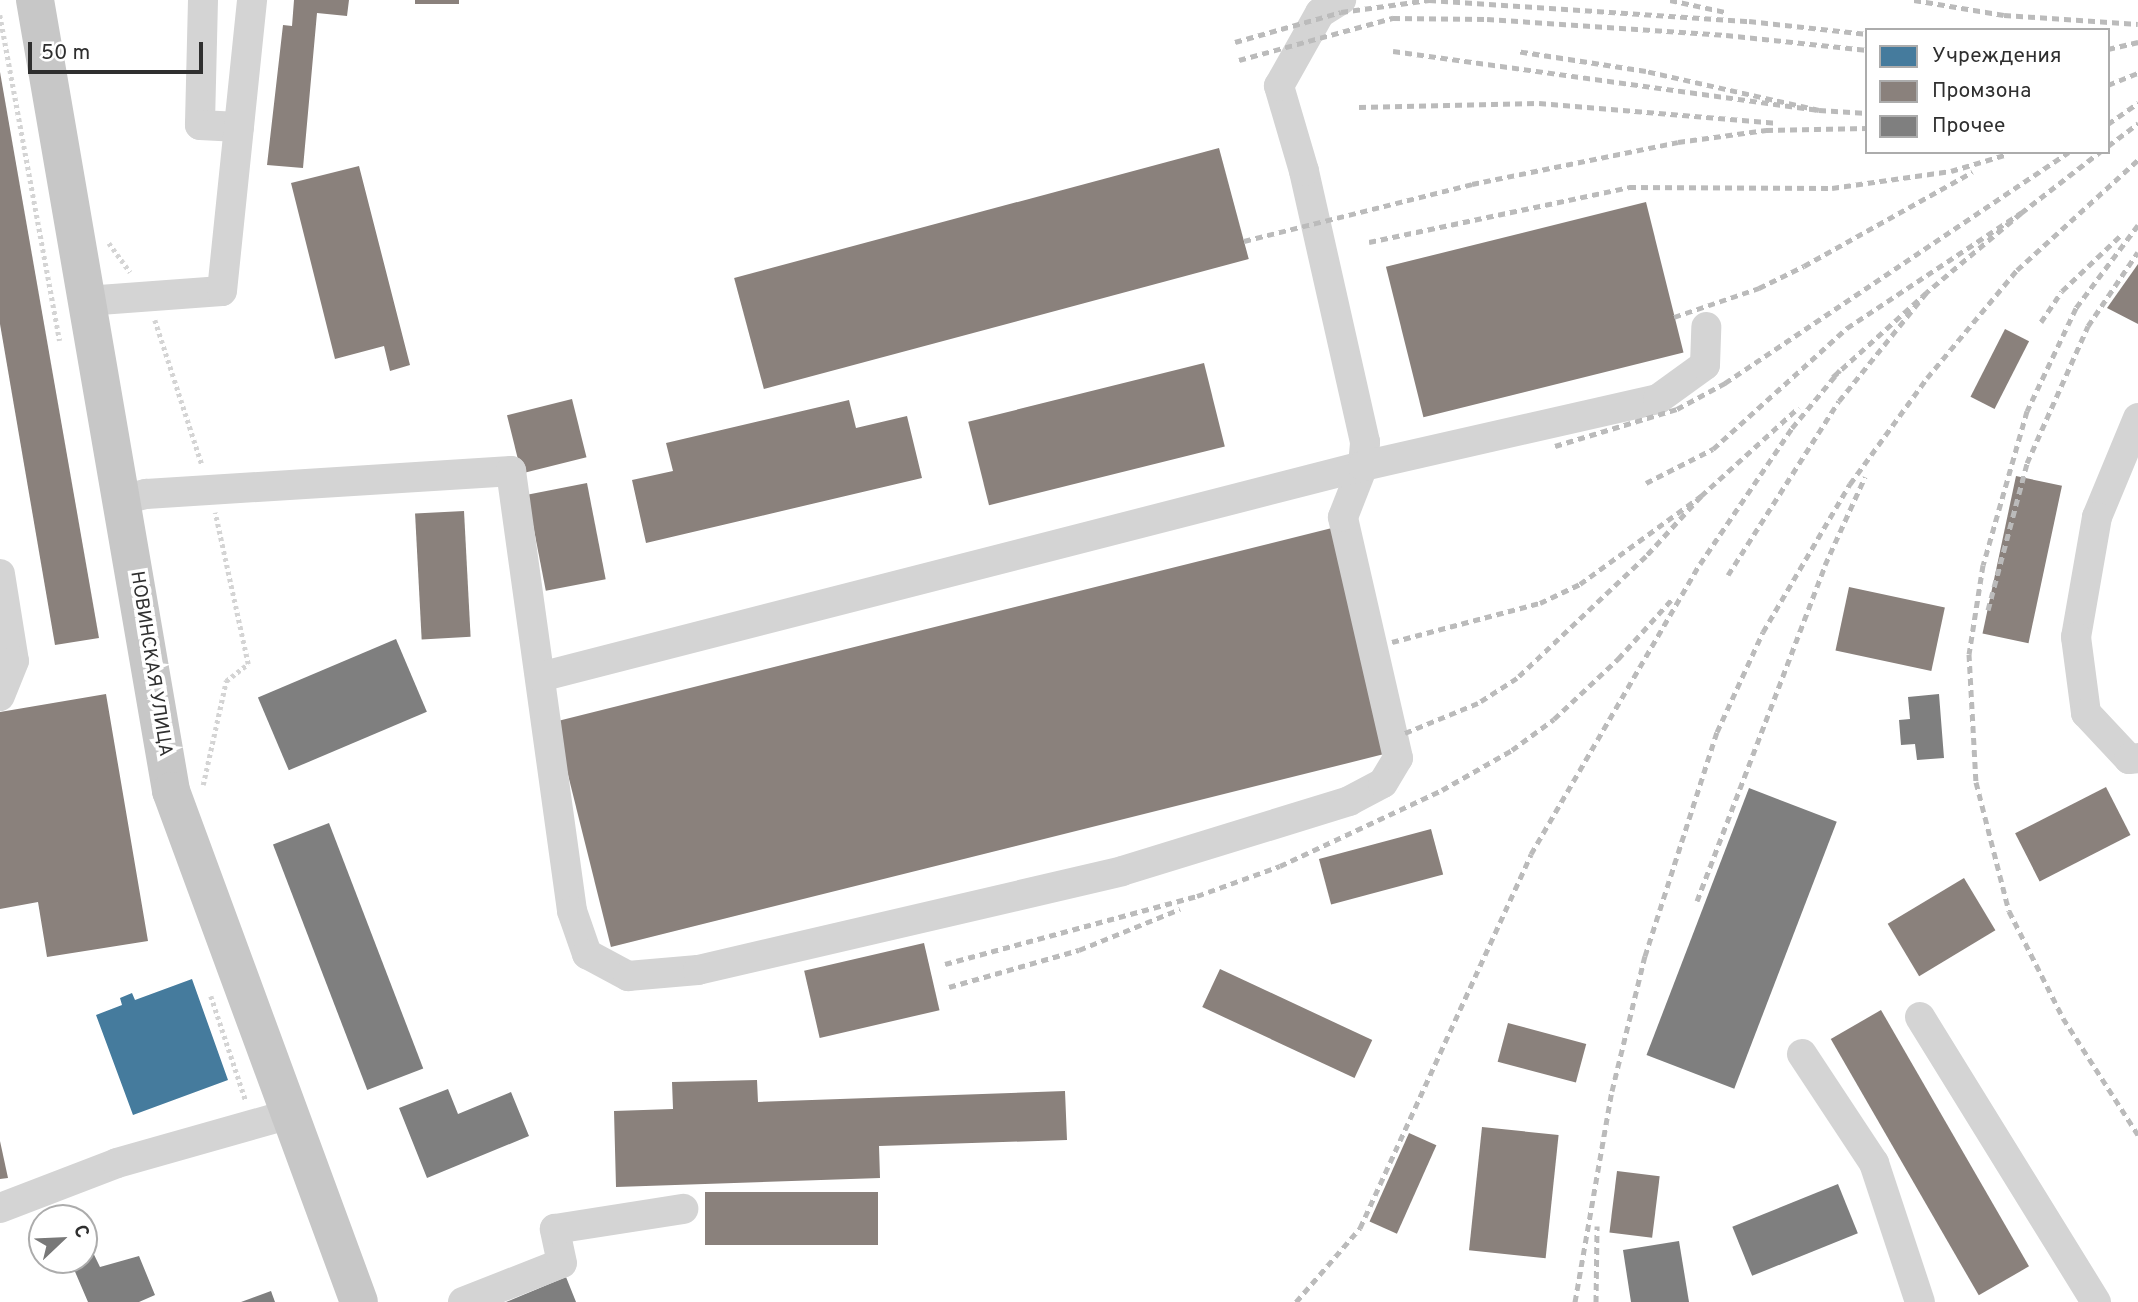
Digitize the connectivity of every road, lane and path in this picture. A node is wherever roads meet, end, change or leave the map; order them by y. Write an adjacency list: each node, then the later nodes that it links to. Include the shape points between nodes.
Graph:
1 (35, 0): 6 (main road, НОВИНСКАЯ УЛИЦА)
2 (203, 0): 5 (street, via 200,125)
3 (252, 0): 5 (street)
4 (1341, 0): 9 (street, via 1320,13 1279,86 1304,172 1366,442)
5 (239, 127): 6 (street, via 222,291)
6 (86, 301): 10 (main road, НОВИНСКАЯ УЛИЦА)
7 (1706, 327): 9 (street, via 1705,365 1658,399)
8 (2138, 418): 14 (street, via 2097,517 2076,637 2086,713 2129,759)
9 (1363, 466): 12 (street); 12 (street, via 1343,517 1398,758 1383,783 1349,801 1122,871 698,970 628,976 587,954 572,911)
10 (123, 500): 12 (street, via 146,494 511,471); 17 (main road, НОВИНСКАЯ УЛИЦА, via 171,791)
11 (0, 574): 13 (street, via 14,661)
12 (540, 677)
13 (0, 696)
14 (2138, 758)
15 (1920, 1017): 23 (street)
16 (1802, 1054): 22 (street, via 1874,1163)
17 (287, 1115): 18 (street, via 117,1163); 20 (main road, НОВИНСКАЯ УЛИЦА)
18 (0, 1208)
19 (683, 1209): 21 (street, via 555,1229 562,1263)
20 (359, 1302)
21 (463, 1302)
22 (1920, 1302)
23 (2096, 1302)

